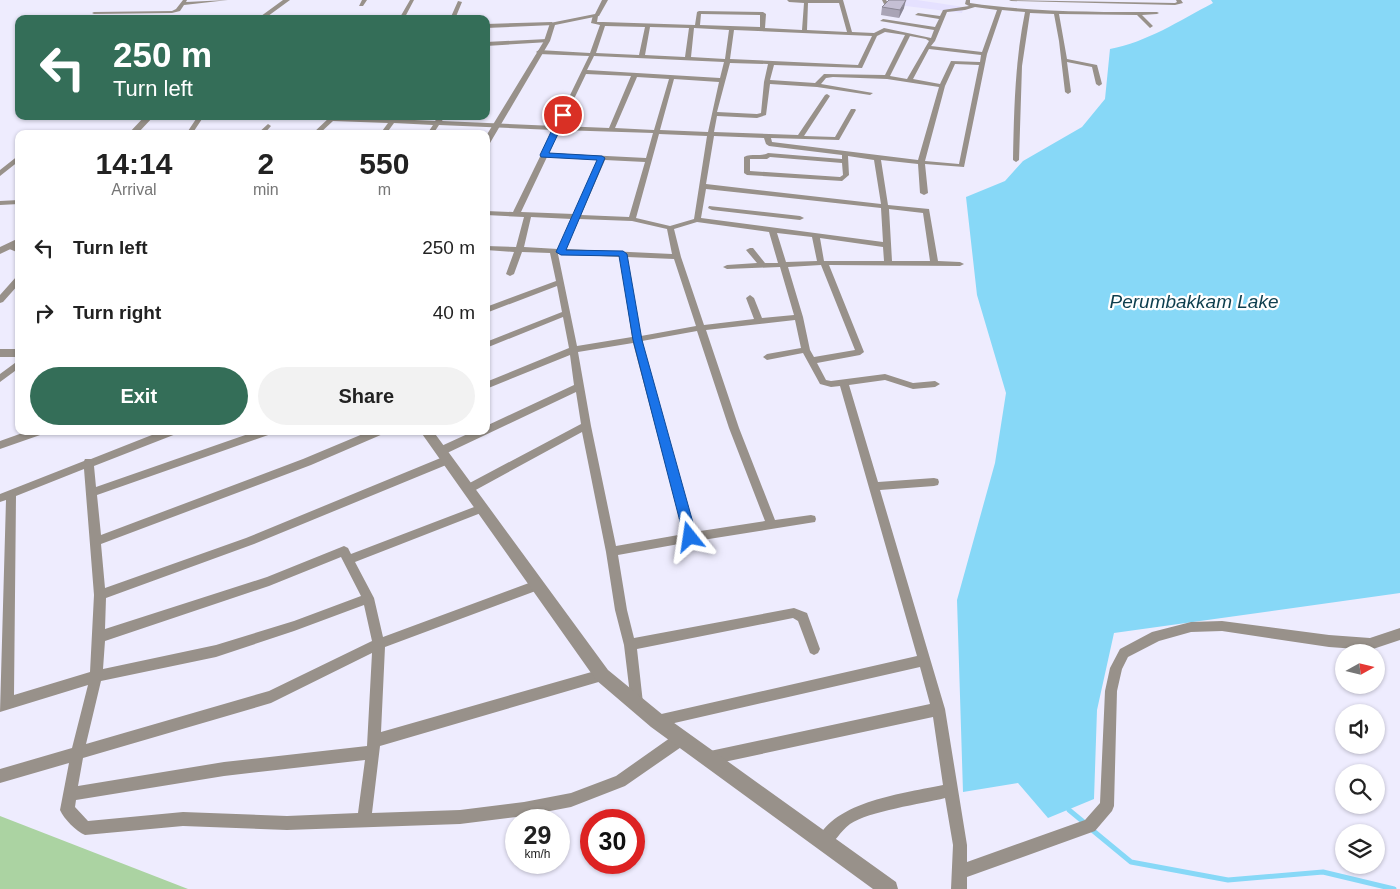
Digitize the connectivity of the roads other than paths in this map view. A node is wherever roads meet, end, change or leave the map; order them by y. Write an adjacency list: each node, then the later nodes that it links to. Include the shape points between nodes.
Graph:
1 (226, 0): 10 (street)
2 (288, 0): 22 (street); 23 (street)
3 (412, 0): 24 (street)
4 (605, 0): 27 (street)
5 (968, 0): 13 (street, via 967,4)
6 (1011, 0): 7 (street, via 1181,3)
7 (1178, 0)
8 (788, 1): 12 (street)
9 (841, 1): 12 (street); 40 (street)
10 (184, 2): 16 (street)
11 (460, 2): 25 (street)
12 (806, 2): 39 (street)
13 (974, 5): 14 (street); 28 (street, via 944,11)
14 (1000, 8): 15 (street); 51 (street)
15 (1028, 11): 18 (street); 102 (street, via 1018,73)
16 (172, 12): 17 (street); 21 (street)
17 (94, 13)
18 (1056, 13): 19 (street); 54 (street)
19 (1138, 13): 20 (street); 34 (street)
20 (1157, 13)
21 (169, 15)
22 (266, 15)
23 (271, 15)
24 (403, 15)
25 (454, 15)
26 (918, 15): 28 (street)
27 (595, 16): 30 (street); 31 (street, via 594,23)
28 (942, 18): 37 (street)
29 (883, 21): 37 (street)
30 (552, 24): 32 (street); 43 (street)
31 (603, 24): 33 (street); 50 (street)
32 (490, 26)
33 (648, 26): 35 (street); 52 (street)
34 (1150, 26)
35 (695, 27): 36 (street); 38 (street, via 699,12 762,14); 53 (street)
36 (732, 28): 38 (street); 55 (street)
37 (937, 28): 44 (street)
38 (762, 29): 39 (street)
39 (804, 32): 40 (street)
40 (850, 33): 42 (street)
41 (908, 34): 42 (street, via 884,30); 44 (street); 61 (street)
42 (875, 36): 56 (street, via 860,67)
43 (547, 41): 46 (street); 49 (street)
44 (932, 41): 48 (street)
45 (490, 43): 46 (street)
46 (493, 43): 47 (street)
47 (490, 47)
48 (927, 47): 51 (street); 63 (street)
49 (539, 52): 50 (street); 80 (street)
50 (593, 53): 52 (street); 58 (street)
51 (984, 54): 57 (street)
52 (642, 56): 53 (street)
53 (688, 58): 55 (street)
54 (1064, 60): 65 (street, via 1095,66); 68 (street)
55 (727, 62): 56 (street); 62 (street)
56 (771, 64): 64 (street)
57 (982, 64): 67 (street, via 953,62); 105 (street, via 963,164)
58 (584, 72): 59 (street); 82 (street)
59 (635, 75): 60 (street); 89 (street)
60 (672, 77): 62 (street); 90 (street)
61 (887, 77): 63 (street); 66 (street, via 824,76)
62 (721, 80): 72 (street)
63 (909, 81): 67 (street)
64 (767, 82): 66 (street); 72 (street, via 764,114 761,116)
65 (1099, 84)
66 (817, 85): 69 (street)
67 (942, 86): 105 (street)
68 (1068, 92)
69 (870, 93)
70 (827, 96): 94 (street)
71 (853, 110): 94 (street, via 837,139)
72 (714, 114): 91 (street)
73 (146, 120): 83 (street)
74 (154, 120): 84 (street)
75 (331, 120): 86 (street)
76 (362, 120): 78 (street)
77 (440, 120): 79 (street)
78 (392, 122): 79 (street); 87 (street)
79 (437, 124): 80 (street); 88 (street)
80 (496, 125): 82 (street); 92 (street)
81 (268, 126): 85 (street)
82 (556, 129): 89 (street); 97 (street)
83 (136, 130)
84 (145, 130)
85 (264, 130)
86 (320, 130)
87 (386, 130)
88 (433, 130)
89 (611, 131): 90 (street)
90 (655, 133): 91 (street); 101 (street)
91 (711, 135): 93 (street); 108 (street)
92 (490, 136)
93 (767, 136): 94 (street); 95 (street)
94 (800, 137)
95 (769, 144): 96 (street); 98 (street)
96 (845, 153): 100 (street); 104 (street)
97 (544, 155): 99 (street); 114 (street)
98 (768, 156): 104 (street); 107 (street); 107 (street, via 747,157 747,173)
99 (602, 158): 101 (street); 116 (street)
100 (877, 158): 105 (street); 112 (street)
101 (648, 160): 118 (street)
102 (1016, 160)
103 (15, 161): 106 (street)
104 (845, 162): 107 (street, via 846,176 842,180)
105 (921, 163): 109 (street)
106 (0, 174)
107 (763, 174)
108 (702, 186): 112 (street); 119 (street)
109 (924, 193)
110 (15, 202): 111 (street)
111 (0, 203)
112 (884, 207): 124 (street); 138 (street, via 926,211)
113 (490, 213): 114 (street)
114 (516, 214): 115 (street)
115 (528, 215): 116 (street); 128 (street)
116 (576, 217): 118 (street); 131 (street)
117 (800, 218): 120 (street, via 716,209)
118 (632, 219): 121 (street)
119 (697, 220): 120 (street); 121 (street)
120 (716, 223): 122 (street)
121 (670, 228): 134 (street)
122 (772, 229): 123 (street); 136 (street)
123 (815, 235): 124 (street); 137 (street)
124 (886, 245): 135 (street)
125 (15, 247): 130 (street)
126 (15, 248): 133 (street)
127 (490, 248): 128 (street)
128 (519, 250): 131 (street); 142 (street)
129 (750, 250): 140 (street)
130 (0, 251)
131 (557, 252): 132 (street); 143 (street)
132 (623, 254): 134 (street); 152 (street)
133 (0, 256)
134 (677, 257): 151 (street)
135 (888, 262): 137 (street); 138 (street)
136 (783, 263): 137 (street); 140 (street); 149 (street)
137 (822, 263): 159 (street, via 860,352)
138 (934, 264): 139 (street)
139 (960, 264)
140 (762, 265): 141 (street)
141 (727, 267)
142 (510, 274)
143 (561, 282): 147 (street); 148 (street)
144 (15, 283): 146 (street)
145 (750, 298): 150 (street)
146 (0, 300)
147 (490, 309)
148 (567, 313): 153 (street); 154 (street)
149 (799, 317): 150 (street); 155 (street)
150 (759, 322): 151 (street)
151 (701, 328): 152 (street); 184 (street, via 734,428)
152 (638, 340): 154 (street); 185 (street)
153 (490, 343)
154 (573, 350): 163 (street); 165 (street)
155 (806, 350): 158 (street); 159 (street)
156 (0, 353): 157 (street)
157 (15, 353)
158 (767, 357)
159 (811, 361): 162 (street, via 823,382)
160 (15, 366): 161 (street)
161 (0, 379)
162 (844, 382): 164 (street, via 885,377 913,386); 178 (street)
163 (490, 384)
164 (935, 384)
165 (579, 387): 166 (street); 167 (street)
166 (586, 426): 179 (street); 187 (street)
167 (490, 429)
168 (29, 435): 174 (street)
169 (162, 435): 176 (street)
170 (257, 435): 180 (street)
171 (371, 435): 186 (street)
172 (429, 435): 175 (street)
173 (478, 435): 175 (street)
174 (0, 445)
175 (444, 456): 179 (street); 190 (street, via 250,542)
176 (89, 462): 180 (street); 181 (street)
177 (934, 482): 178 (street)
178 (873, 486): 197 (street)
179 (468, 489): 182 (street)
180 (92, 493): 186 (street)
181 (5, 496): 201 (street)
182 (482, 508): 188 (street); 189 (street)
183 (811, 519): 184 (street)
184 (771, 524): 185 (street)
185 (690, 537): 187 (street)
186 (97, 542): 190 (street)
187 (612, 552): 195 (street)
188 (348, 560): 191 (street); 193 (street, via 344,552 269,581)
189 (537, 585): 194 (street); 198 (street)
190 (100, 595): 193 (street)
191 (368, 598): 194 (street); 199 (street, via 294,626 216,650)
192 (1400, 634): 213 (street, via 1370,644 1222,626 1191,627 1156,636 1124,653 1116,668 1111,691 1107,806 1084,828)
193 (99, 637): 199 (street)
194 (379, 644): 205 (street); 206 (street, via 271,697)
195 (630, 645): 196 (street, via 794,613 803,617); 200 (street)
196 (814, 650)
197 (924, 660): 202 (street); 203 (street)
198 (602, 675): 200 (street); 205 (street)
199 (96, 676): 201 (street); 206 (street)
200 (637, 703): 203 (street)
201 (4, 705)
202 (938, 709): 207 (street); 209 (street)
203 (657, 721): 204 (street)
204 (682, 738): 207 (street); 211 (street, via 620,781 571,800 460,817)
205 (374, 746): 210 (street); 211 (street)
206 (77, 755): 208 (street); 210 (street)
207 (710, 758): 212 (street)
208 (0, 776)
209 (951, 790): 212 (street, via 875,807 845,819); 213 (street, via 960,845)
210 (70, 794): 211 (street, via 67,810 84,828 183,820 287,823)
211 (364, 820)
212 (824, 842): 214 (street)
213 (959, 872): 215 (street)
214 (889, 889)
215 (959, 889)

